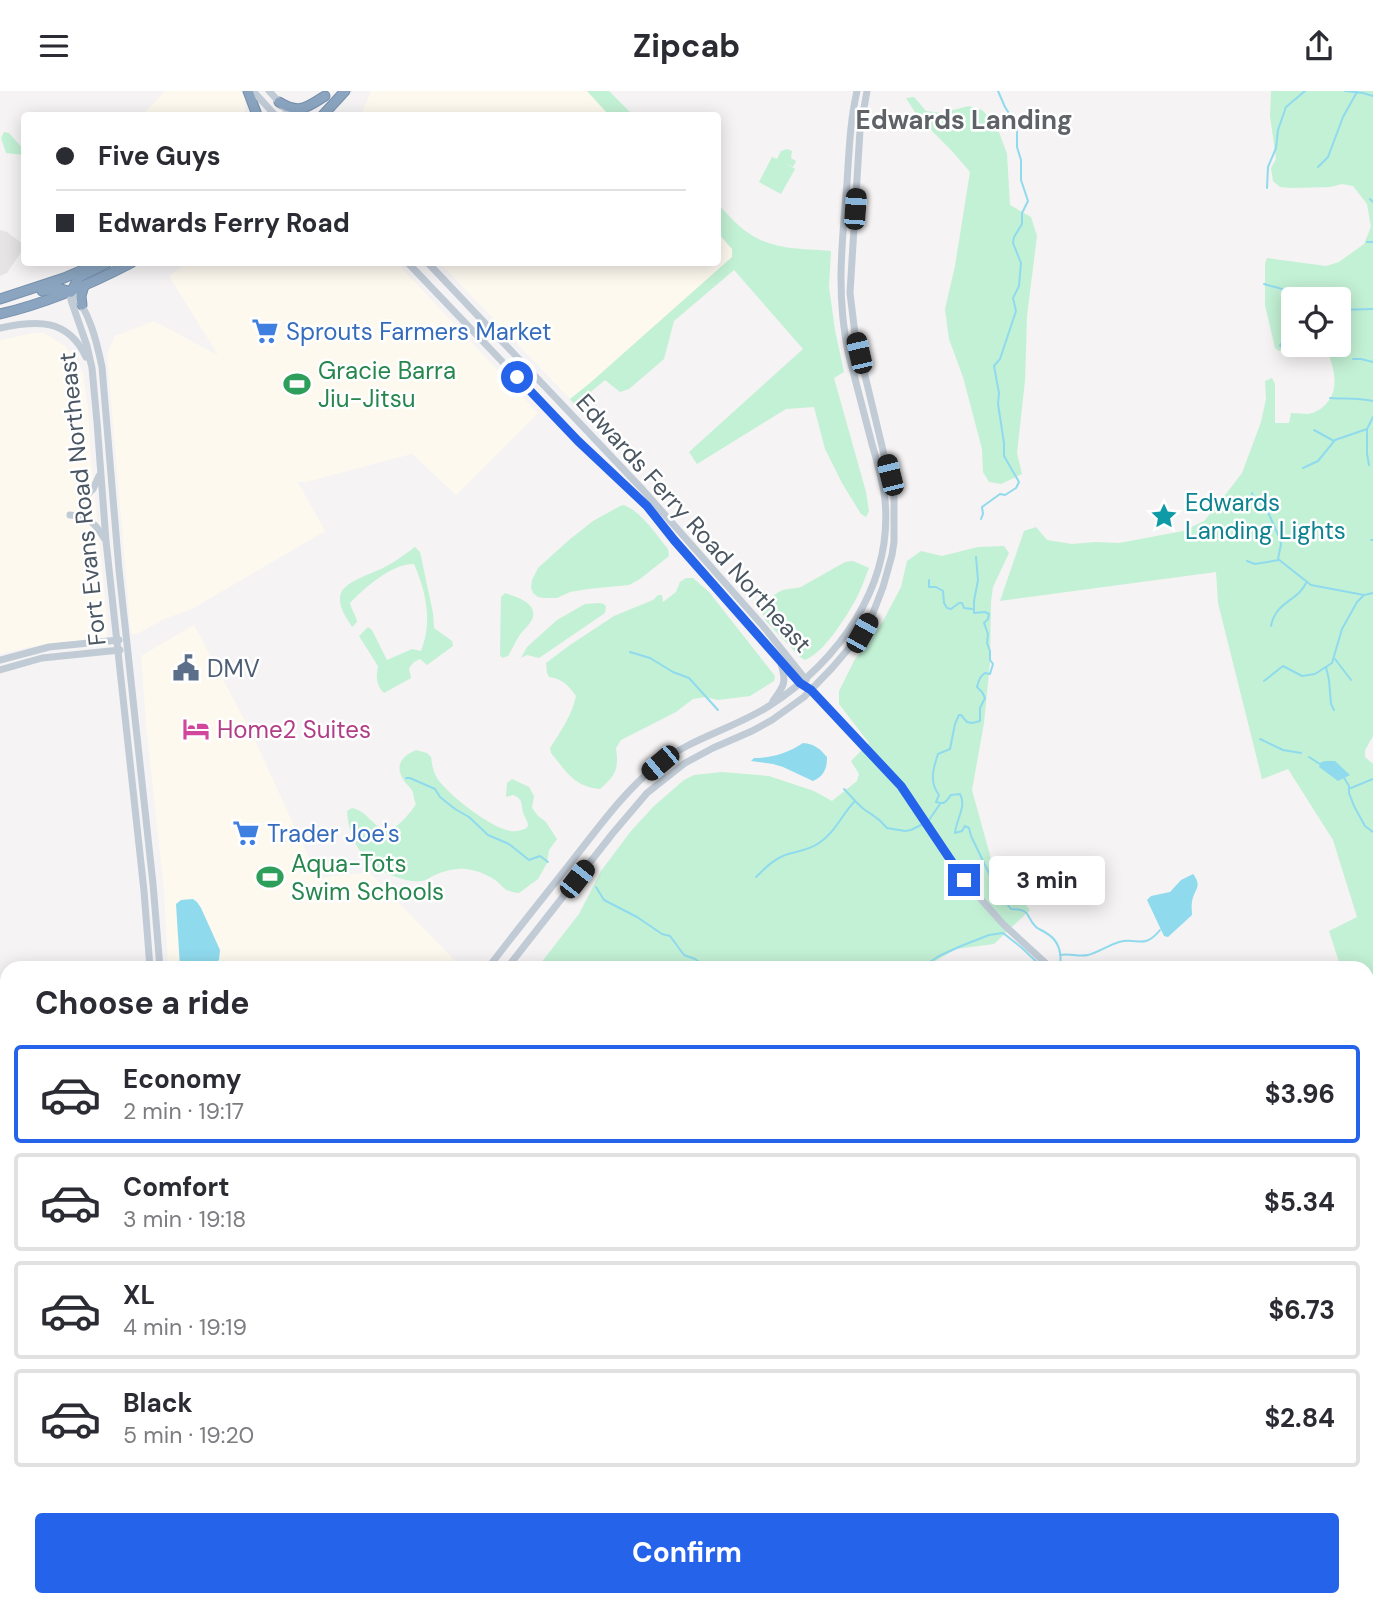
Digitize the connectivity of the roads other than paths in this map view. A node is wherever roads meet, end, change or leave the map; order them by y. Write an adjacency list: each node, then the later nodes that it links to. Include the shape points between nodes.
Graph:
1 (248, 91): 9 (highway)
2 (253, 91): 10 (main road)
3 (269, 91): 8 (main road)
4 (345, 91): 13 (highway)
5 (858, 91): 37 (main road, via 841,250 841,311 883,485 885,535 874,584 861,613)
6 (867, 91): 38 (main road, via 860,130 850,293 857,344 892,486 894,542 883,587 862,633)
7 (327, 93): 8 (highway, via 298,110); 12 (highway)
8 (279, 102): 11 (main road)
9 (256, 112)
10 (272, 112)
11 (288, 112)
12 (309, 112)
13 (326, 112)
14 (92, 266): 21 (highway)
15 (100, 266): 20 (highway, via 84,273)
16 (125, 266): 19 (highway)
17 (411, 266): 34 (main road, Edwards Ferry Road Northeast, via 578,441 647,506)
18 (431, 266): 37 (main road, Edwards Ferry Road Northeast, via 643,490 756,618)
19 (84, 286): 20 (highway); 22 (highway)
20 (71, 292): 21 (highway, via 47,289); 22 (main road, Fort Evans Road Northeast); 23 (highway); 25 (main road, Fort Evans Road Northeast)
21 (0, 302)
22 (82, 305): 30 (main road, Fort Evans Road Northeast, via 102,367)
23 (0, 315)
24 (0, 328): 25 (main road, via 37,322 68,334 85,355)
25 (93, 385): 26 (main road, Fort Evans Road Northeast)
26 (101, 472): 27 (main road); 29 (main road, Fort Evans Road Northeast)
27 (81, 501)
28 (70, 515): 29 (main road, via 90,519)
29 (106, 541): 31 (main road, Fort Evans Road Northeast)
30 (126, 639): 31 (main road); 33 (main road, Fort Evans Road Northeast)
31 (117, 640): 32 (main road, Fort Evans Road Northeast); 35 (main road, via 49,647)
32 (118, 650): 33 (main road); 36 (main road, via 42,658); 40 (main road, Fort Evans Road Northeast)
33 (127, 650): 41 (main road, Fort Evans Road Northeast)
34 (774, 652): 37 (main road, Edwards Ferry Road Northeast); 39 (main road, via 785,681)
35 (0, 660)
36 (0, 670)
37 (803, 680): 38 (main road, Edwards Ferry Road Northeast); 39 (main road)
38 (811, 690): 43 (main road, via 772,720 685,763 647,793); 44 (main road, Edwards Ferry Road Northeast, via 901,786 979,898)
39 (769, 706): 42 (main road, via 690,744 643,777)
40 (149, 961)
41 (159, 961)
42 (493, 961)
43 (512, 961)
44 (1043, 961)

